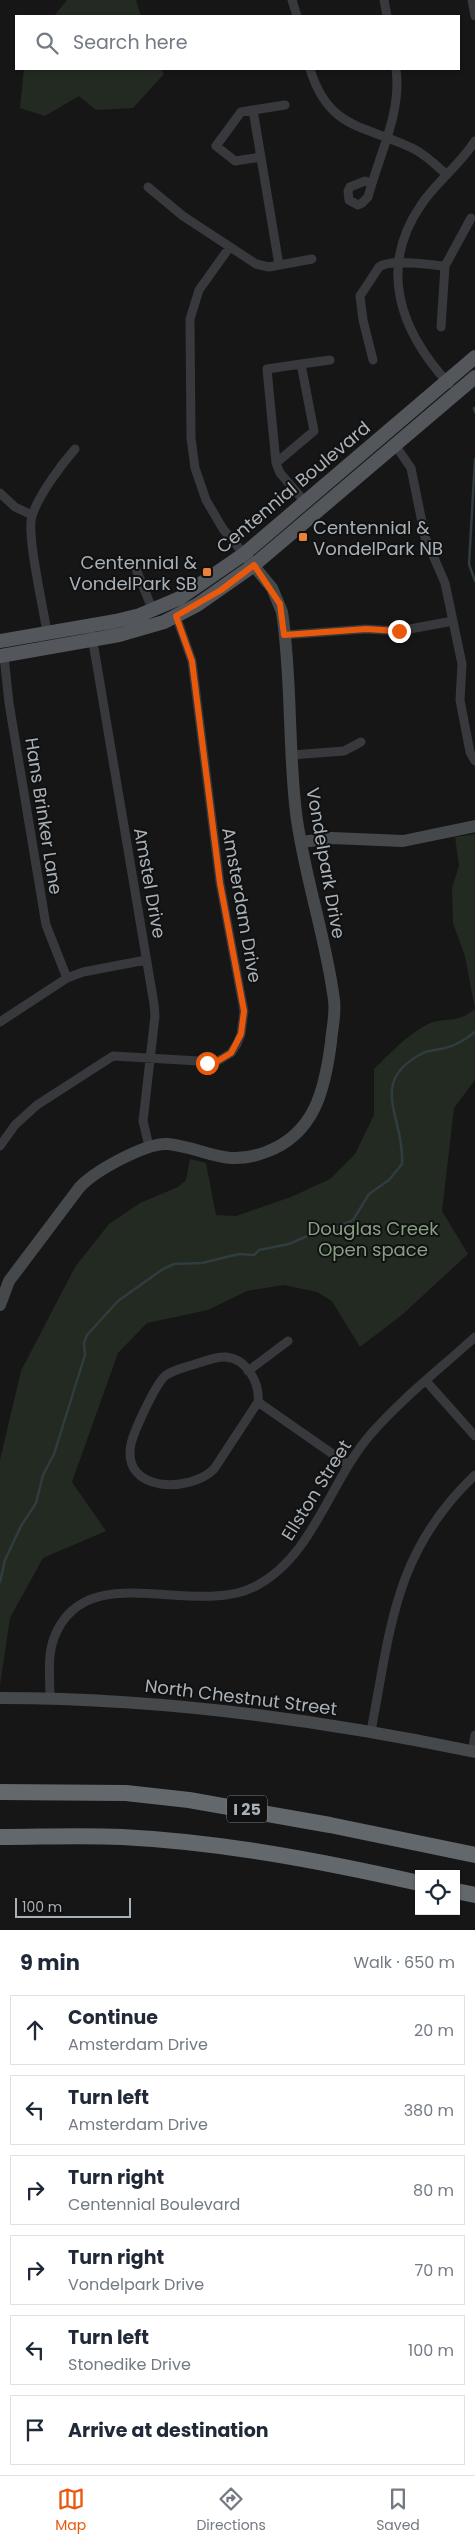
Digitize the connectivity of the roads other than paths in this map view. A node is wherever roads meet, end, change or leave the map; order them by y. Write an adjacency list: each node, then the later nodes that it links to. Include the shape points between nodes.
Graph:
1 (292, 0): 4 (street)
2 (384, 0): 5 (street)
3 (472, 0): 6 (street)
4 (296, 15)
5 (387, 15)
6 (475, 16)
7 (310, 70): 11 (street, via 320,93 334,110 350,124)
8 (396, 70): 11 (street, via 396,100)
9 (285, 105): 10 (street)
10 (253, 110): 13 (street); 13 (street, via 240,112 216,146 235,161)
11 (386, 138): 14 (street, via 417,150); 15 (street)
12 (475, 142): 14 (street)
13 (261, 157): 21 (street)
14 (447, 174): 20 (street, via 415,215 404,238)
15 (371, 184)
16 (148, 187): 18 (street)
17 (471, 218): 22 (street)
18 (229, 248): 21 (street, via 256,264); 37 (street, Vondelpark Drive, via 199,290 190,319 192,448 198,480 210,510)
19 (312, 260): 21 (street)
20 (398, 263): 22 (street); 26 (street, via 382,264 360,296); 29 (street, via 401,306 411,333)
21 (279, 265)
22 (445, 266): 23 (street)
23 (441, 326)
24 (475, 356): 29 (main road, Centennial Boulevard)
25 (330, 360): 27 (street)
26 (373, 360)
27 (301, 364): 33 (street, via 314,432); 33 (street, via 267,369)
28 (475, 376): 30 (main road, Centennial Boulevard)
29 (446, 382): 30 (street); 35 (main road, Centennial Boulevard)
30 (459, 391): 31 (main road, Centennial Boulevard)
31 (395, 445): 38 (main road, Centennial Boulevard); 42 (street, via 411,468 425,537 442,575)
32 (75, 449): 36 (street)
33 (276, 463): 35 (street, via 280,473)
34 (0, 493): 36 (street, via 14,507)
35 (305, 502): 37 (main road, Centennial Boulevard)
36 (32, 515): 44 (street, via 30,531)
37 (244, 554): 38 (street, Vondelpark Drive); 40 (main road, Centennial Boulevard, via 180,598)
38 (254, 565): 41 (main road, Centennial Boulevard, via 221,590); 45 (street, Vondelpark Drive, via 280,604)
39 (136, 569): 40 (street)
40 (153, 611): 43 (main road, Centennial Boulevard)
41 (176, 616): 47 (main road, Centennial Boulevard, via 145,628); 57 (street, Amsterdam Drive, via 192,661 220,883 244,1011 241,1034 231,1053 224,1058 207,1063)
42 (453, 621): 45 (street, via 399,631 366,629); 51 (street, via 462,664 460,700 470,752)
43 (91, 626): 44 (main road, Centennial Boulevard); 47 (street, Amstel Drive)
44 (47, 633): 46 (main road, Centennial Boulevard)
45 (284, 635): 50 (street, Vondelpark Drive)
46 (0, 641)
47 (92, 641): 48 (main road, Centennial Boulevard); 54 (street, Amstel Drive)
48 (2, 656): 55 (street, Hans Brinker Lane, via 46,925)
49 (361, 742): 50 (street, via 344,751)
50 (292, 755): 53 (street, Vondelpark Drive, via 296,814)
51 (475, 761)
52 (475, 826): 53 (street, via 403,841 332,838)
53 (302, 842): 59 (street, Vondelpark Drive, via 334,1000 327,1074 320,1098 297,1132 265,1153 240,1159 167,1144)
54 (146, 960): 55 (street, via 103,966); 57 (street, Amstel Drive, via 155,1016)
55 (67, 978): 56 (street)
56 (0, 1022)
57 (151, 1057): 58 (street, Amsterdam Drive, via 120,1054 106,1059 37,1105 15,1125); 59 (street, Amstel Drive, via 143,1121)
58 (0, 1146)
59 (149, 1146): 60 (street, Vondelpark Drive, via 78,1188 9,1281)
60 (0, 1305)
61 (475, 1337): 64 (street, Ellston Street)
62 (288, 1341): 63 (street)
63 (248, 1371): 65 (street, via 258,1386); 65 (street, via 233,1358 217,1357 164,1377 156,1386 131,1444 136,1472 144,1479 165,1484 187,1484 207,1477)
64 (426, 1381): 66 (street); 67 (street, Ellston Street, via 390,1413)
65 (258, 1402): 67 (street)
66 (475, 1436)
67 (347, 1464): 70 (street, Ellston Street, via 302,1546 280,1570 253,1588 209,1598 108,1593 88,1600 70,1613 52,1643)
68 (475, 1475): 71 (street, via 435,1519 406,1571 389,1635)
69 (0, 1698): 70 (street, North Chestnut Street)
70 (50, 1698): 71 (street, North Chestnut Street, via 150,1702)
71 (371, 1731): 73 (street, North Chestnut Street)
72 (475, 1735): 73 (street)
73 (473, 1752)
74 (0, 1792): 76 (highway, I 25, via 126,1793 189,1800)
75 (0, 1838): 77 (highway, I 25, via 122,1837 233,1848 323,1862)
76 (475, 1854)
77 (415, 1882)
78 (460, 1892): 79 (highway)
79 (475, 1895)

